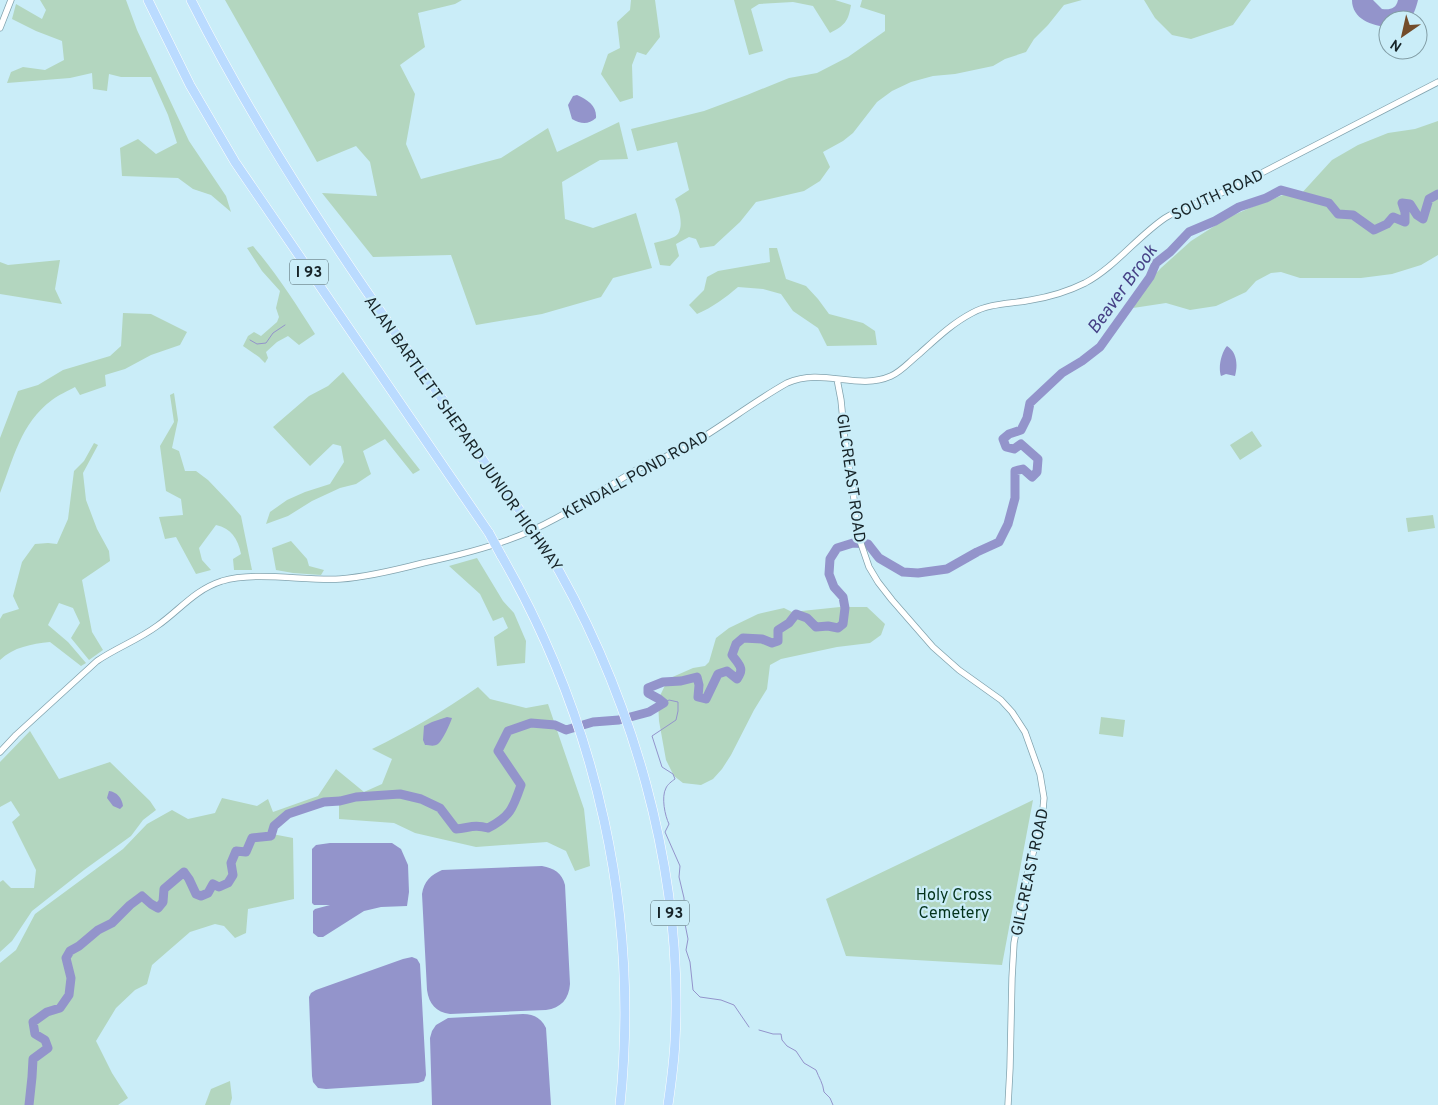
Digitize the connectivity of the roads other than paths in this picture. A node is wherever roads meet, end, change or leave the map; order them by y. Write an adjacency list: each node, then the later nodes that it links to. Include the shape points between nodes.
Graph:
1 (12, 0): 4 (street)
2 (148, 0): 10 (highway, I 93, bridge, via 190,85 240,170 488,533 542,632 577,719 594,775 616,880 625,1011)
3 (191, 0): 9 (highway, ALAN BARTLETT SHEPARD JUNIOR HIGHWAY / I 93, bridge, via 268,139 338,250 522,512 588,625 623,710 658,837 674,951)
4 (0, 28)
5 (1438, 82): 7 (street, SOUTH ROAD, via 1218,195 1175,212 1085,283 1042,298 974,312 946,330 903,369 882,380)
6 (815, 376): 7 (street, SOUTH ROAD); 8 (street, KENDALL POND ROAD, via 787,383 689,446 639,468 571,511 508,540 359,577 242,577 205,588 157,626 97,661)
7 (837, 379): 13 (street, GILCREAST ROAD, via 859,538 869,567 934,647 1012,712 1025,732 1040,774 1044,798 1042,820 1024,886 1014,943)
8 (0, 752)
9 (675, 1044): 11 (highway, ALAN BARTLETT SHEPARD JUNIOR HIGHWAY / I 93); 12 (highway)
10 (620, 1105)
11 (668, 1105)
12 (674, 1105)
13 (1008, 1105)

